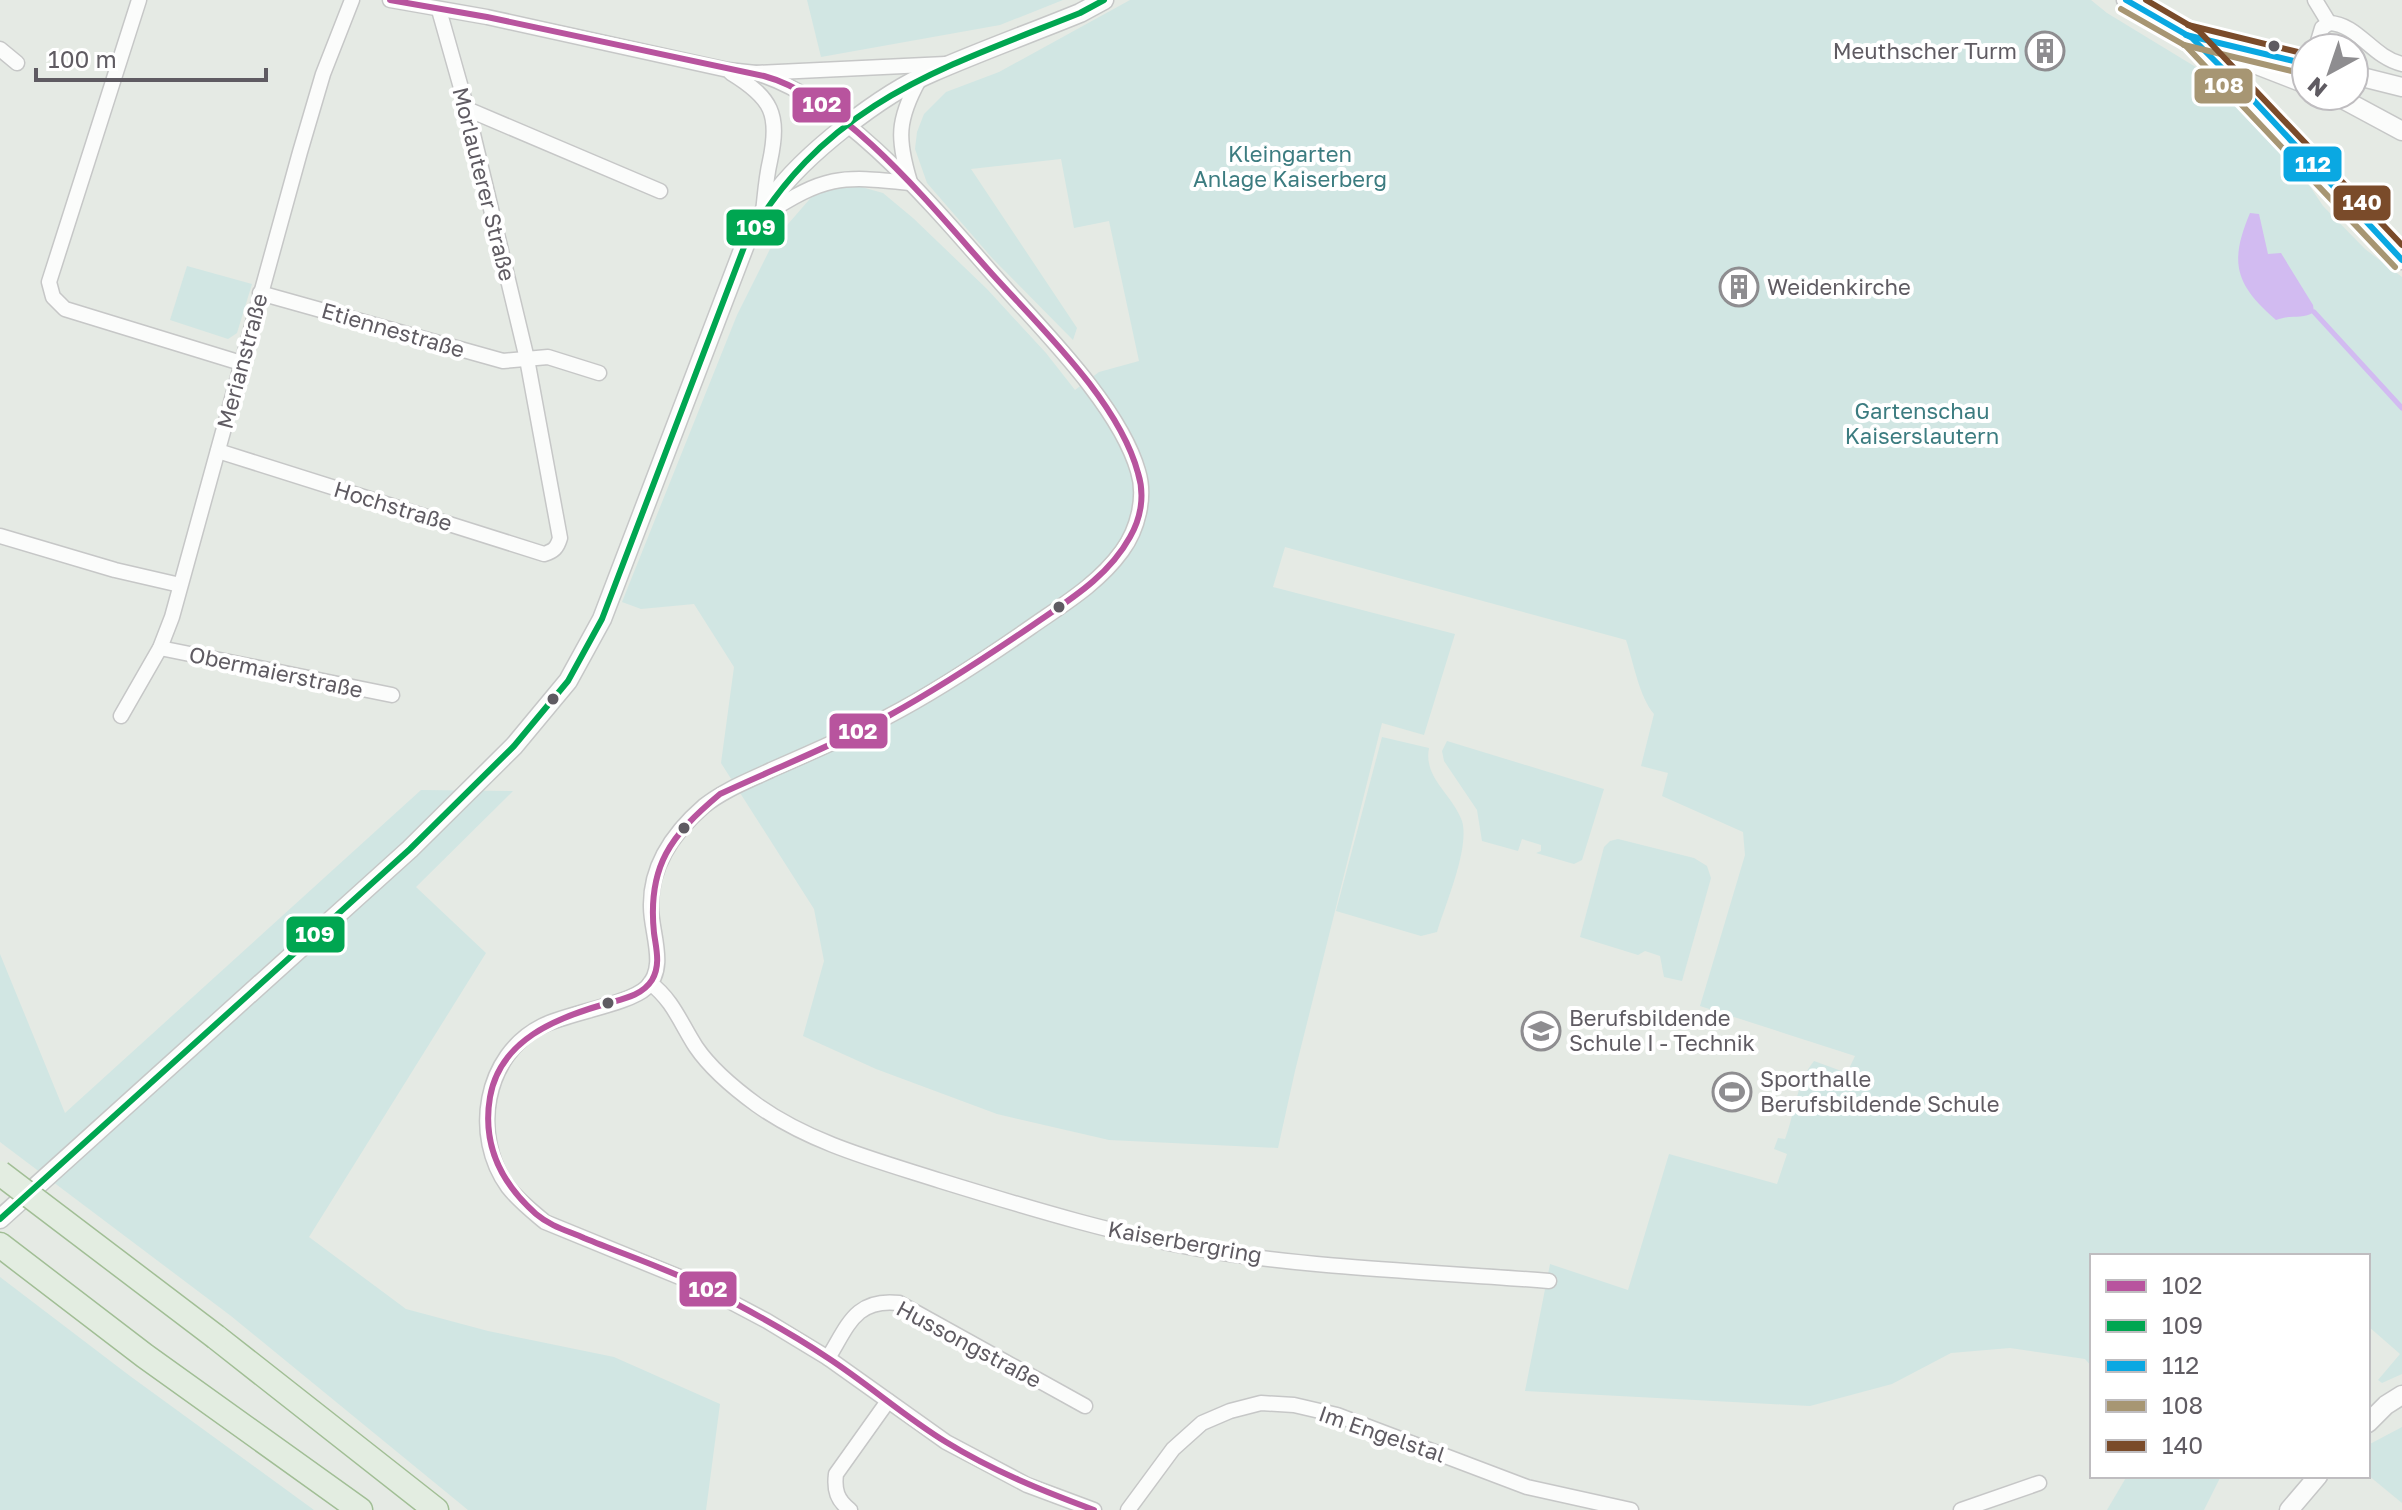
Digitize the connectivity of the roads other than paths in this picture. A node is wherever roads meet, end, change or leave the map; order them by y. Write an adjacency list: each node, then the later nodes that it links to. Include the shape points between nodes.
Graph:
1 (139, 0): 32 (street, via 49,282 53,297 65,309)
2 (352, 0): 30 (street, Merianstraße, via 323,74)
3 (390, 0): 7 (street)
4 (1104, 0): 14 (street)
5 (2126, 0): 10 (street)
6 (2315, 0): 8 (street)
7 (439, 10): 16 (street); 22 (street, Morlauterer Straße)
8 (2329, 23): 9 (street); 15 (street, via 2348,28 2386,60)
9 (2321, 32)
10 (2192, 38): 12 (street); 18 (street); 29 (street)
11 (0, 49): 13 (street)
12 (2290, 60)
13 (17, 63)
14 (955, 64): 17 (street); 20 (street)
15 (2402, 64)
16 (728, 70): 17 (street); 28 (street, via 763,95 774,115)
17 (756, 73): 24 (street, via 796,88)
18 (2290, 78)
19 (2370, 79): 21 (street)
20 (919, 80): 24 (street); 26 (street, via 900,129)
21 (2402, 87)
22 (467, 109): 27 (street); 31 (street, Morlauterer Straße)
23 (2367, 112): 25 (street)
24 (848, 126): 26 (street); 28 (street, via 790,177)
25 (2402, 131)
26 (910, 183): 28 (street, via 844,178 800,192); 41 (street, via 1058,347 1106,410 1139,472 1142,501 1124,548 1088,587 888,716 720,794 681,827 659,863 654,884 650,906 657,960)
27 (660, 191)
28 (762, 216): 43 (street, via 746,242 602,619 568,681 504,757 410,849)
29 (2402, 260)
30 (260, 293): 31 (street, Etiennestraße, via 503,361); 32 (street, Merianstraße)
31 (527, 359): 33 (street, via 548,357); 36 (street, Morlauterer Straße)
32 (241, 363): 34 (street, Merianstraße)
33 (599, 373)
34 (218, 451): 36 (street, Hochstraße, via 544,554 553,551); 37 (street, Merianstraße)
35 (0, 536): 37 (street)
36 (560, 538)
37 (180, 585): 38 (street, Merianstraße)
38 (160, 648): 39 (street, Obermaierstraße); 40 (street, Merianstraße)
39 (392, 695)
40 (121, 716)
41 (650, 983): 45 (street, Kaiserbergring, via 673,1007 697,1048 757,1105 791,1126 881,1162 1157,1242 1220,1253); 46 (street, via 634,996 539,1027 513,1047 487,1098 492,1155 506,1184 545,1222 699,1285)
42 (0, 1173): 56 (highway, bridge)
43 (0, 1219)
44 (0, 1245): 55 (highway)
45 (1549, 1281)
46 (828, 1358): 48 (street); 49 (street, Hussongstraße, via 853,1317 866,1306 899,1303)
47 (2402, 1395): 51 (street)
48 (888, 1401): 57 (street, via 836,1474 835,1489); 58 (street, via 998,1471)
49 (1085, 1406)
50 (2402, 1409): 52 (street)
51 (2370, 1422)
52 (2370, 1423)
53 (2316, 1478): 62 (street)
54 (2039, 1483): 61 (street)
55 (360, 1510)
56 (436, 1510)
57 (850, 1510)
58 (1094, 1510)
59 (1128, 1510): 60 (street, Im Engelstal, via 1173,1449 1202,1423 1261,1403 1337,1415 1527,1487)
60 (1631, 1510)
61 (1961, 1510)
62 (2289, 1510)

